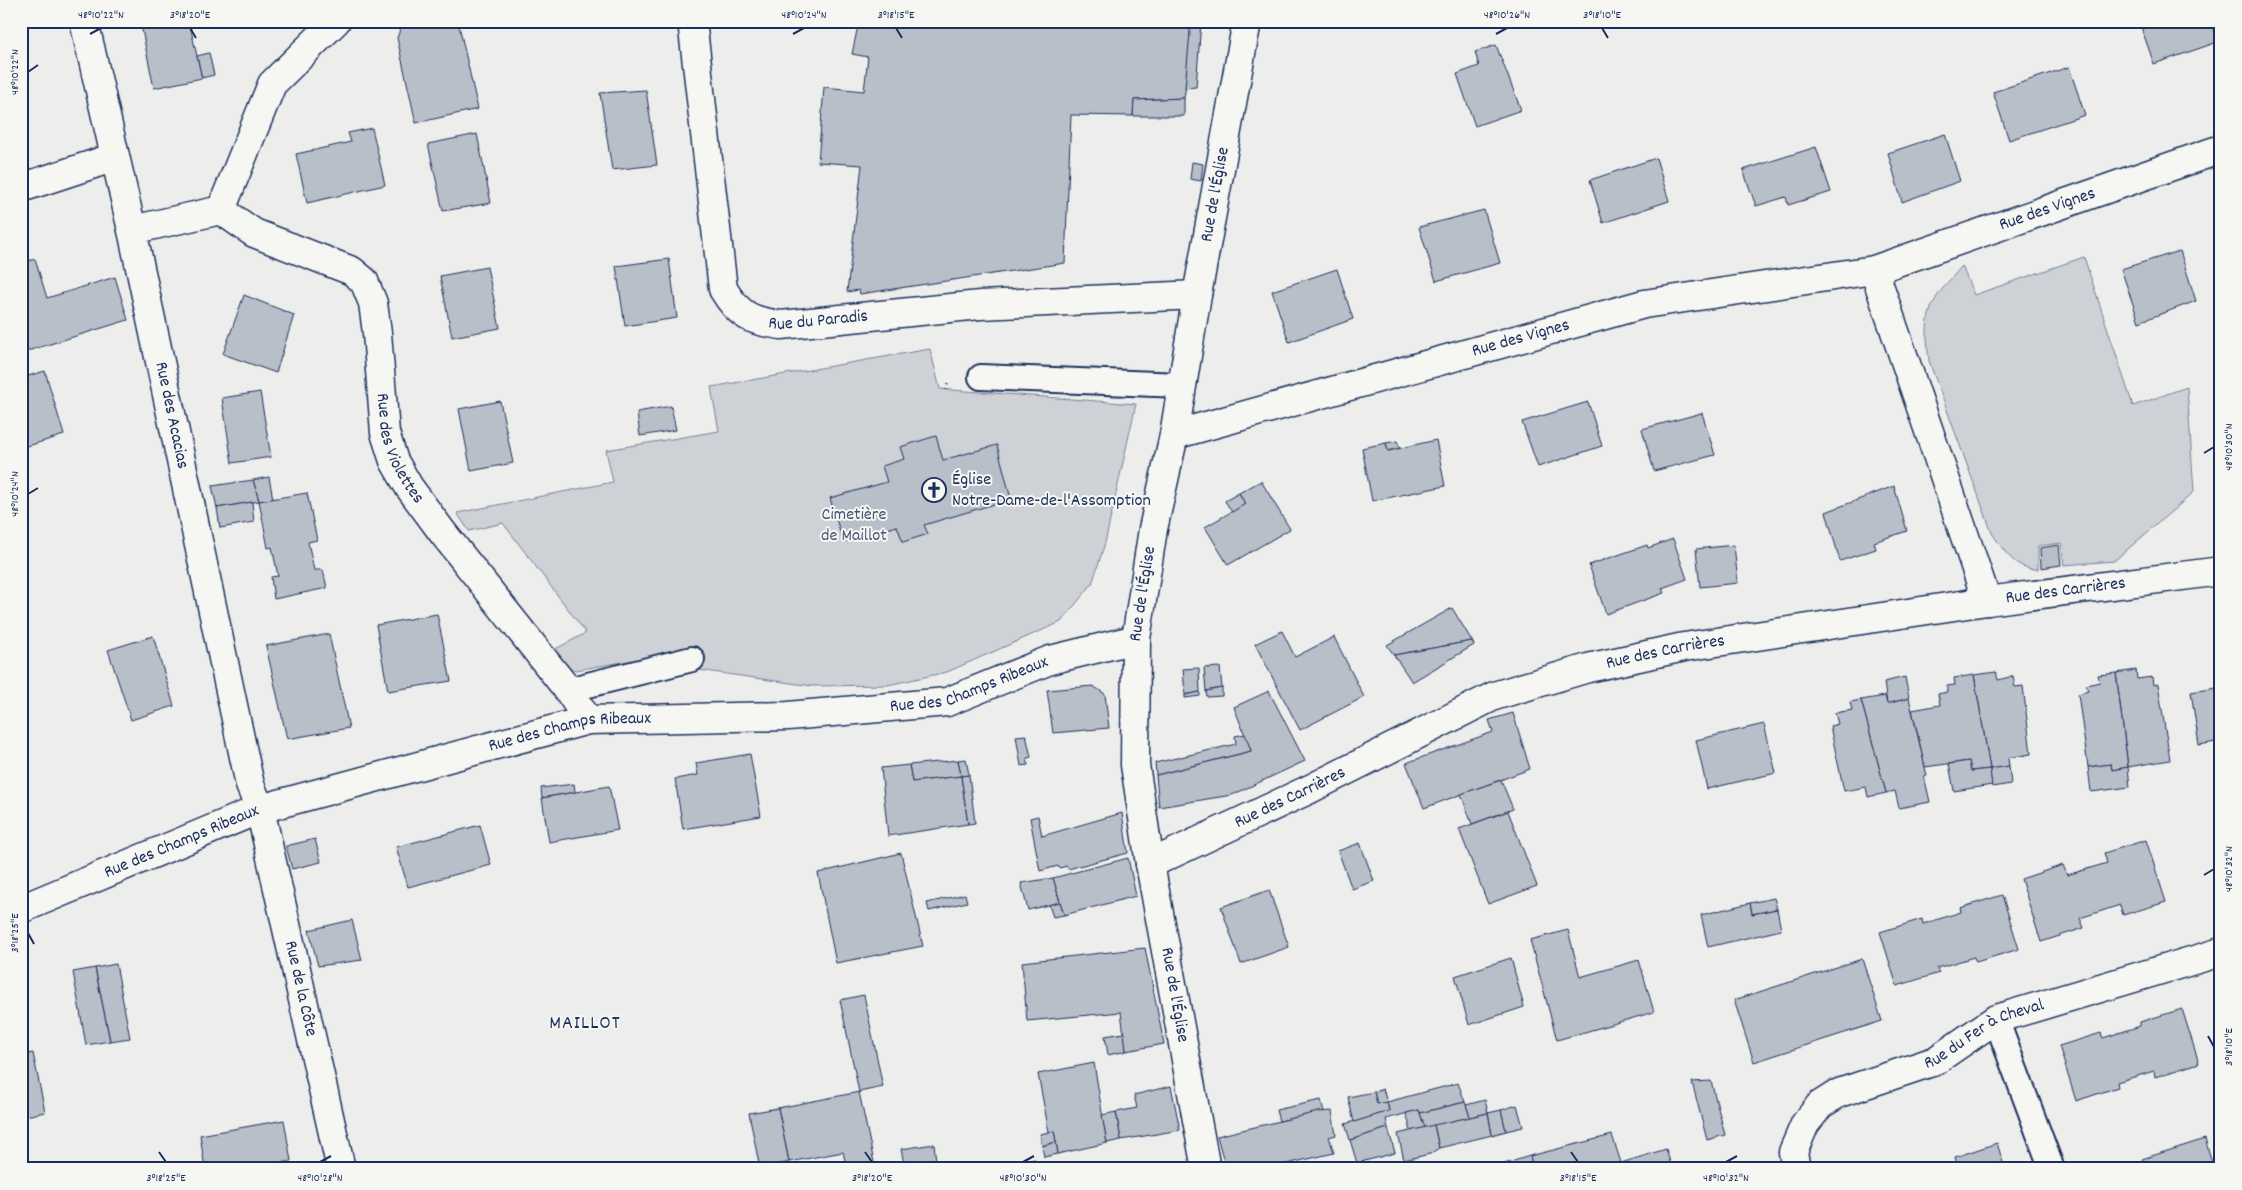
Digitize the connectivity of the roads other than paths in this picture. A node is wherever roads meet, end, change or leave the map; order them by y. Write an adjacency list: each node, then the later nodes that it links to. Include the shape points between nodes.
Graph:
1 (84, 21): 6 (street, Rue des Acacias)
2 (336, 21): 8 (street, via 272,84)
3 (692, 21): 11 (street, Rue du Paradis, via 723,289 731,303 746,317 781,325 980,305)
4 (1247, 21): 11 (street, Rue de l'Église)
5 (2221, 149): 10 (street, Rue des Vignes)
6 (116, 157): 7 (street); 9 (street, Rue des Acacias)
7 (21, 188)
8 (221, 210): 9 (street); 19 (street, Rue des Violettes, via 254,233 352,271 364,281 373,303 385,434 394,461 443,533)
9 (132, 230): 21 (street, Rue des Acacias, via 250,785)
10 (1874, 270): 14 (street, Rue des Vignes, via 1644,304); 16 (street)
11 (1197, 295): 13 (street, Rue de l'Église)
12 (981, 377): 13 (lane)
13 (1181, 385): 14 (street, Rue de l'Église)
14 (1174, 435): 17 (street, Rue de l'Église)
15 (2221, 571): 16 (street, Rue des Carrières)
16 (1987, 601): 22 (street, Rue des Carrières, via 1684,647 1588,668 1494,696 1310,789)
17 (1136, 639): 20 (street, Rue des Champs Ribeaux, via 1050,660 947,702 788,716); 22 (street, Rue de l'Église, via 1135,765)
18 (692, 659): 19 (lane)
19 (568, 690): 20 (street, Rue des Violettes)
20 (588, 720): 21 (street, Rue des Champs Ribeaux)
21 (260, 810): 23 (street, Rue des Champs Ribeaux); 26 (street, Rue de la Côte)
22 (1150, 864): 27 (street, Rue de l'Église)
23 (21, 909)
24 (2221, 952): 25 (street, Rue du Fer à Cheval)
25 (1996, 1019): 28 (street, Rue du Fer à Cheval, via 1935,1061 1840,1093 1820,1105 1805,1124 1793,1152); 29 (lane)
26 (341, 1169)
27 (1206, 1169)
28 (1796, 1169)
29 (2052, 1169)

